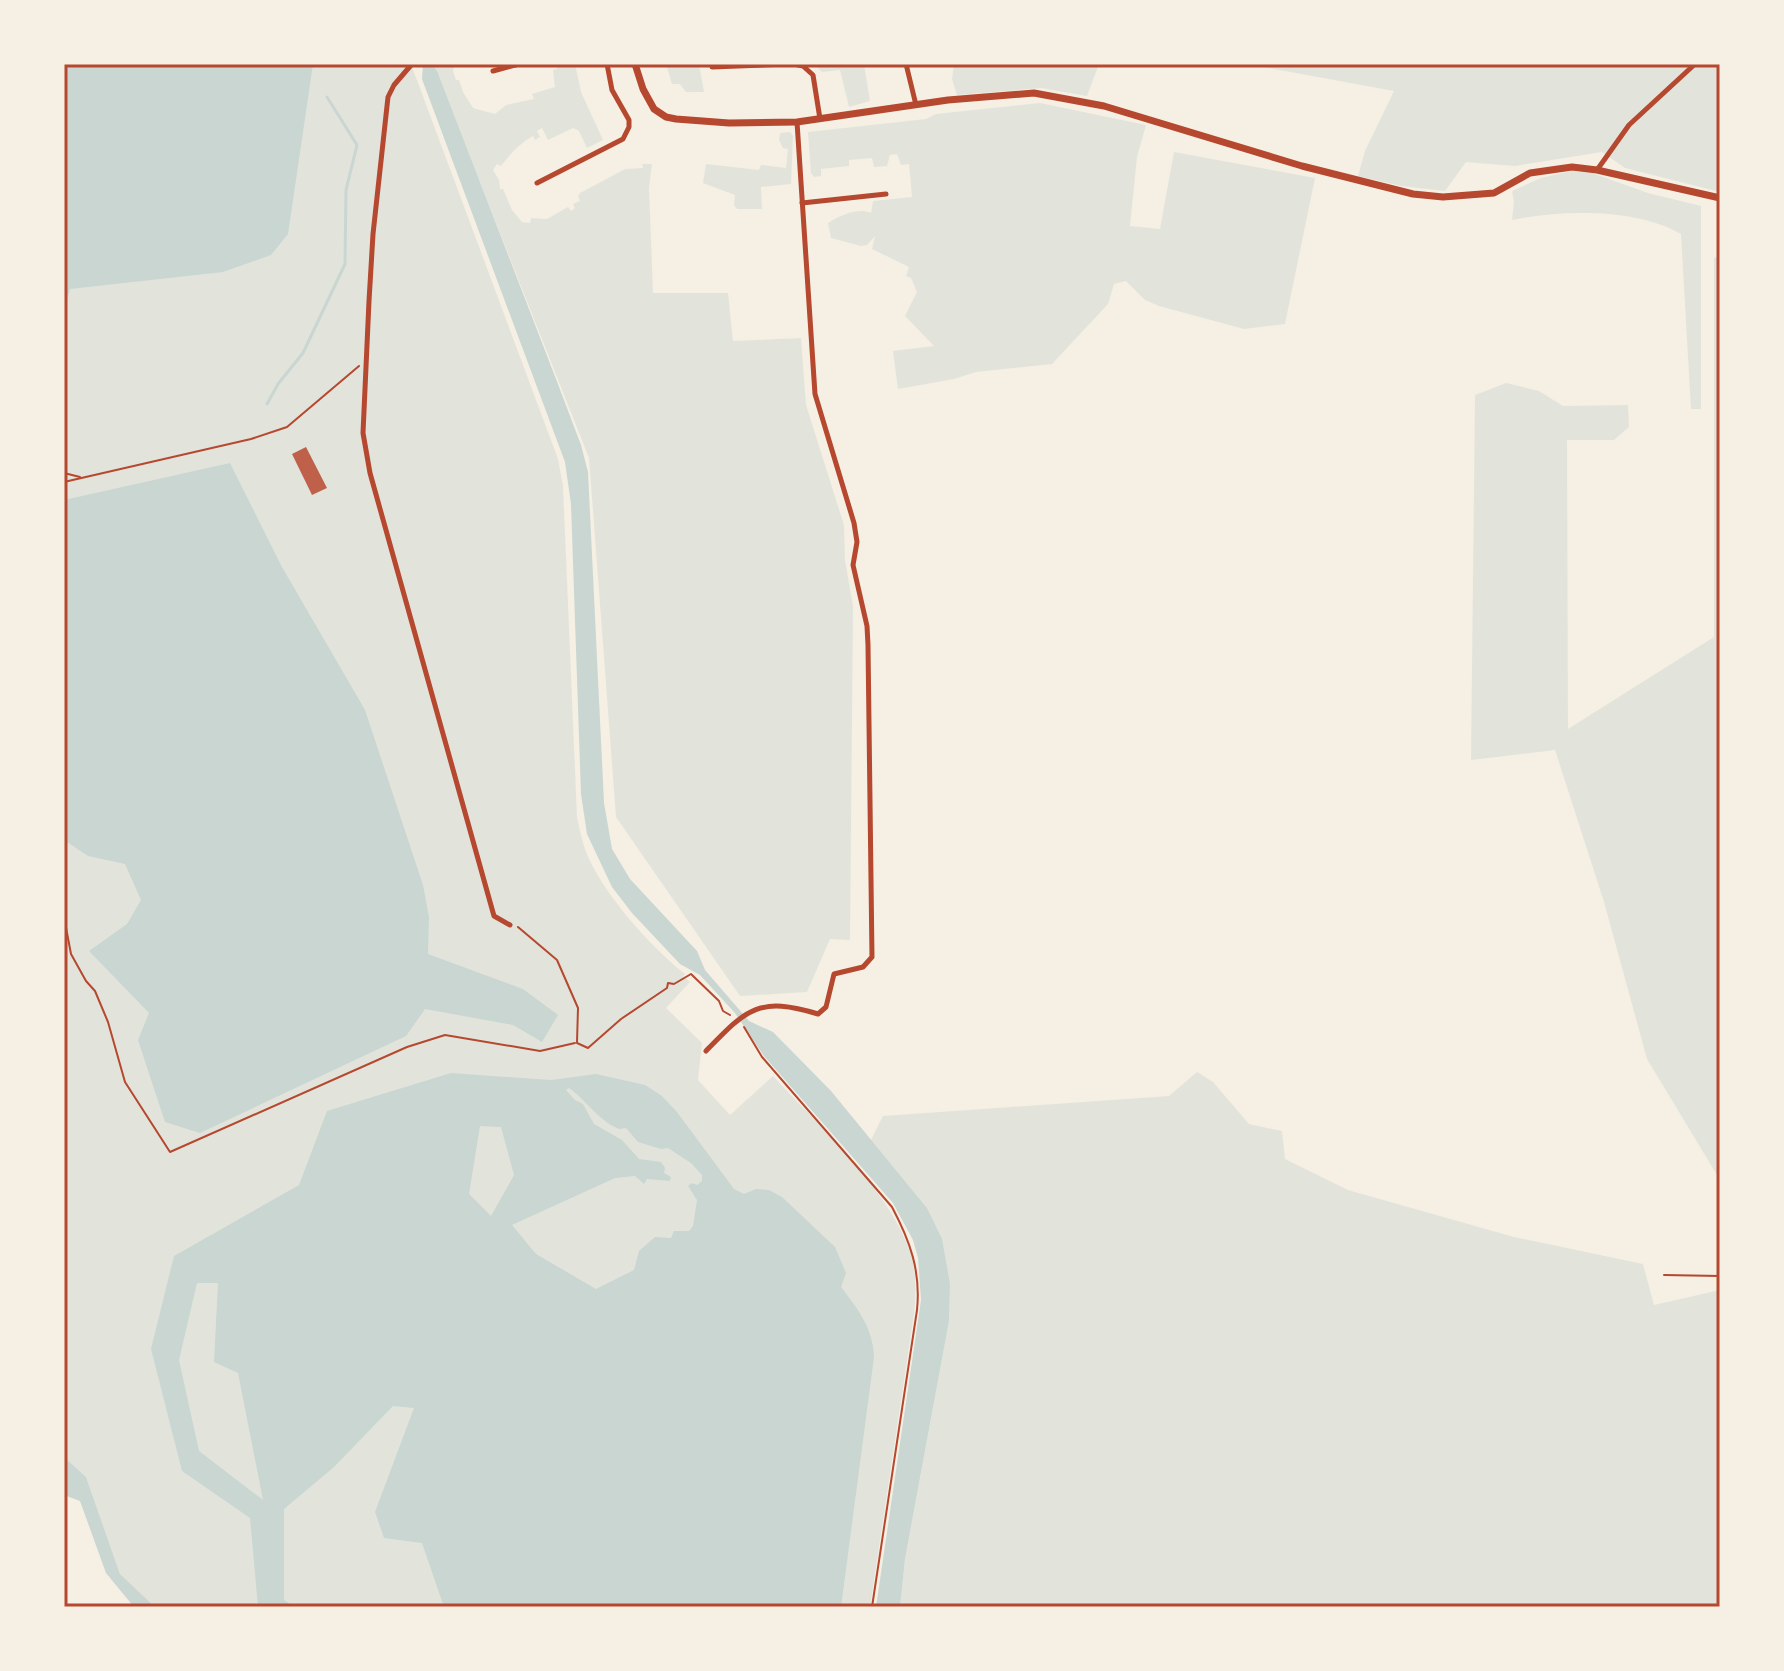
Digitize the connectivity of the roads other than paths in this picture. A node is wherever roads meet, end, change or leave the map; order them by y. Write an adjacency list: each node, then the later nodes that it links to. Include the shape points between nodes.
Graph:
1 (412, 64): 20 (street, via 388,97 373,234 363,433 494,916)
2 (519, 64): 11 (street)
3 (607, 64): 16 (street, via 612,90 629,120 627,134)
4 (635, 64): 14 (street, via 654,109 666,117)
5 (787, 64): 9 (street)
6 (794, 64): 13 (street, via 813,75)
7 (906, 64): 12 (street)
8 (1695, 64): 15 (street, via 1629,125)
9 (755, 65): 10 (street)
10 (712, 67)
11 (493, 71)
12 (916, 105): 13 (street); 15 (street, via 1035,93 1065,97 1387,189 1428,195 1494,193 1530,173 1572,167)
13 (820, 119): 14 (street)
14 (797, 122): 19 (street)
15 (1597, 170): 18 (street)
16 (537, 183)
17 (886, 194): 19 (street)
18 (1720, 198)
19 (802, 203): 21 (street, via 815,394 854,523 853,565 867,626 872,957 863,967 834,974 826,1007 818,1014 765,1005 735,1021)
20 (510, 925)
21 (706, 1051)

